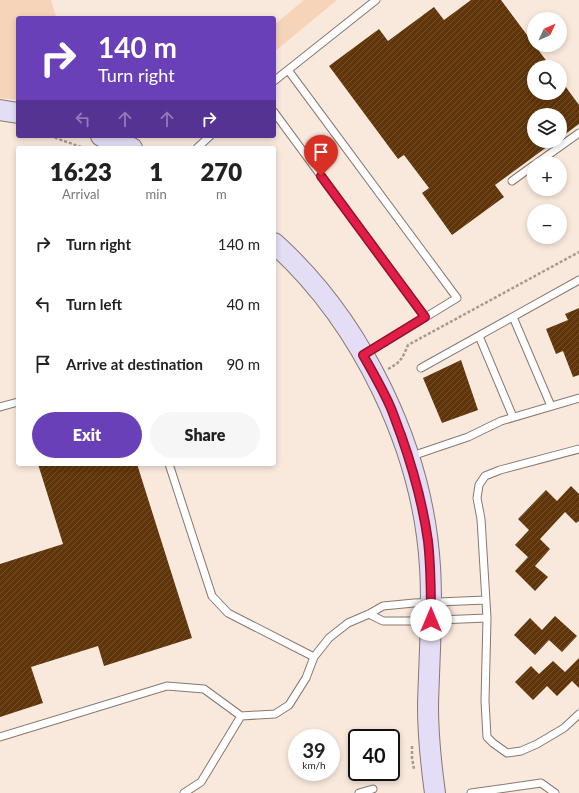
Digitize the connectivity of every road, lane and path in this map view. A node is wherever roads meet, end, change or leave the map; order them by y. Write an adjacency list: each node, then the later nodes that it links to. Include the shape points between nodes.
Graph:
1 (376, 0): 2 (lane)
2 (288, 70): 3 (lane); 20 (lane, via 457,298)
3 (276, 79)
4 (0, 110): 5 (street)
5 (16, 113)
6 (276, 115): 20 (lane)
7 (579, 133): 14 (lane)
8 (56, 138): 11 (path)
9 (106, 138): 12 (street)
10 (208, 138): 13 (lane)
11 (78, 146)
12 (127, 146)
13 (199, 146)
14 (547, 156)
15 (527, 170): 16 (lane)
16 (512, 181)
17 (276, 245): 23 (street, via 318,289)
18 (579, 252): 25 (path, via 408,345 398,363)
19 (579, 280): 21 (lane)
20 (425, 317): 23 (lane)
21 (513, 317): 22 (lane); 28 (lane)
22 (479, 336): 24 (lane); 30 (lane)
23 (363, 355): 25 (street)
24 (421, 368)
25 (375, 376): 32 (street, via 391,408)
26 (579, 398): 28 (lane)
27 (16, 403): 29 (lane)
28 (551, 406): 30 (lane)
29 (0, 407)
30 (513, 417): 32 (lane, via 501,420 468,437)
31 (579, 449): 34 (lane, via 500,470 486,476 479,485 477,498 481,519)
32 (409, 457): 35 (street, via 428,541)
33 (170, 466): 38 (lane, via 212,596 228,613)
34 (486, 600): 35 (lane); 37 (lane)
35 (431, 612): 36 (lane, via 383,621); 36 (lane, via 383,606); 37 (lane); 48 (street, via 428,728)
36 (370, 614): 38 (lane, via 348,624 329,638)
37 (487, 618): 39 (lane, via 487,737 506,753 521,751 564,728)
38 (314, 657): 40 (lane, via 306,678 289,705 275,714)
39 (579, 714)
40 (241, 716): 41 (lane, via 204,689 167,686); 46 (lane, via 201,782)
41 (0, 736)
42 (412, 743): 43 (path)
43 (415, 772)
44 (374, 789): 47 (lane)
45 (500, 791): 49 (lane); 50 (lane, via 541,783)
46 (184, 793)
47 (359, 793)
48 (435, 793)
49 (471, 793)
50 (555, 793)

